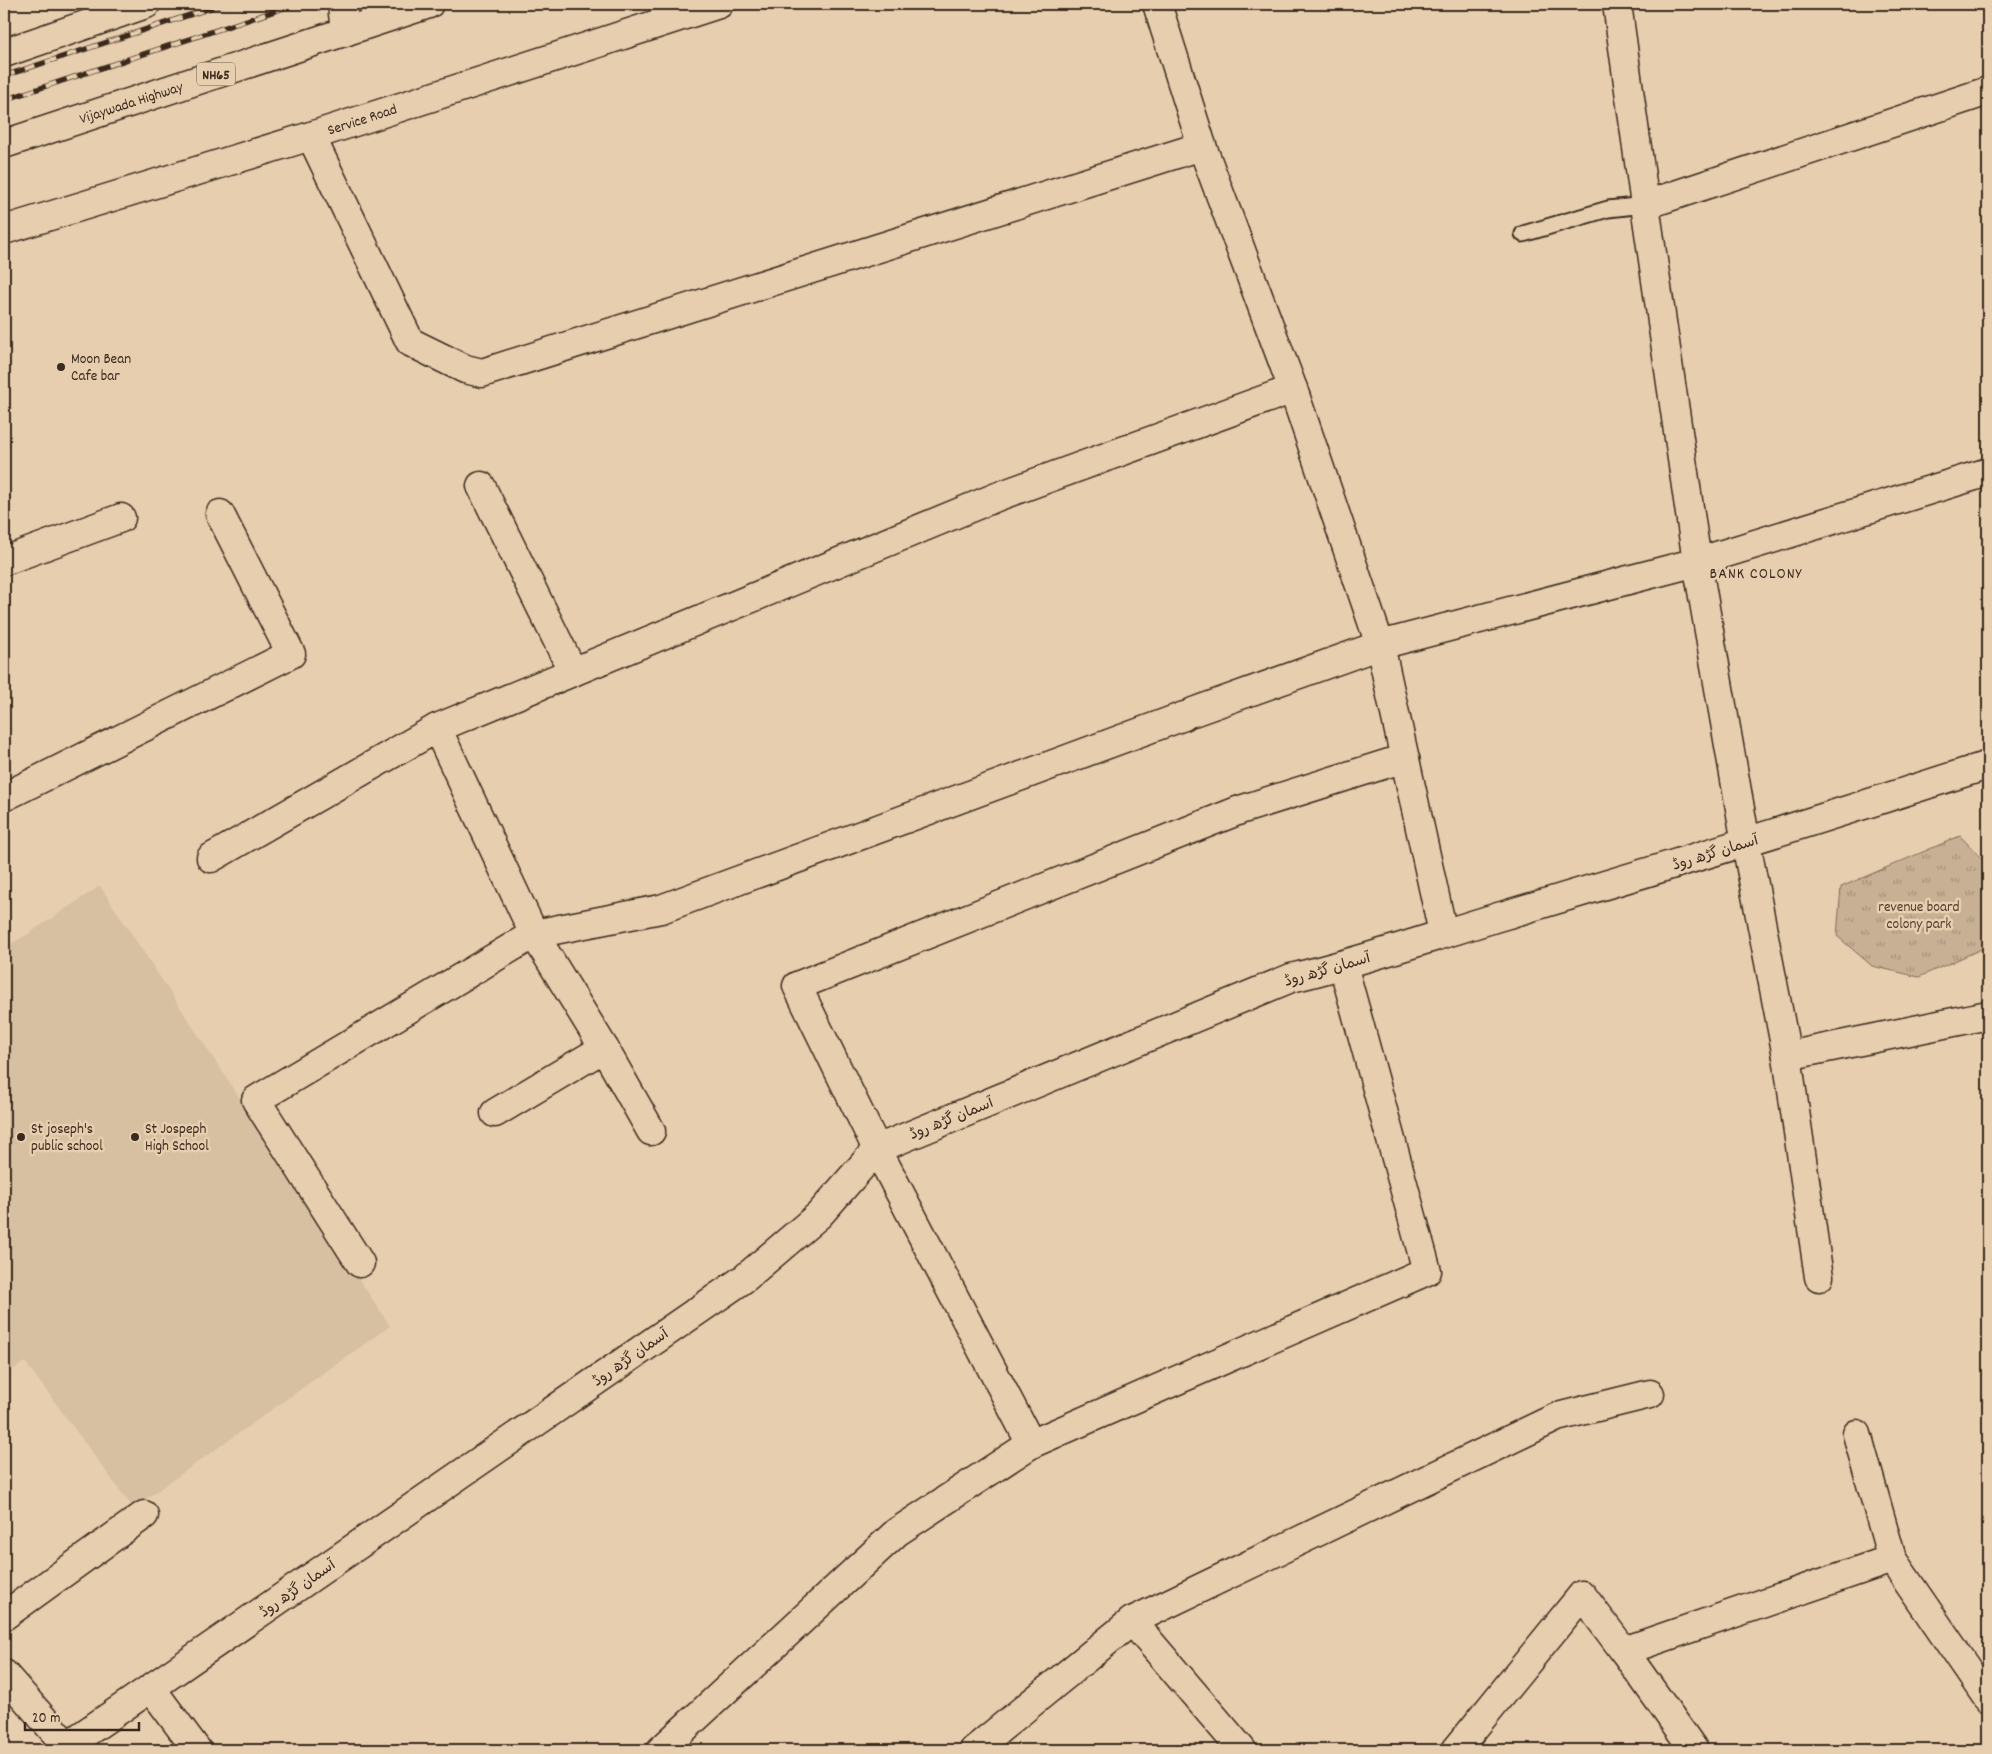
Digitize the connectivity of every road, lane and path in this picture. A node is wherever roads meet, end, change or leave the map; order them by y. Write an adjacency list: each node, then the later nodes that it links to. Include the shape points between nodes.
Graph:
1 (146, 4): 8 (main road)
2 (342, 4): 7 (main road)
3 (429, 4): 7 (main road, Vijaywada Highway / NH65)
4 (719, 4): 10 (main road, Service Road)
5 (1157, 4): 12 (main road)
6 (1617, 4): 13 (main road)
7 (345, 32): 11 (main road, Vijaywada Highway / NH65)
8 (4, 52)
9 (1988, 91): 13 (main road)
10 (311, 136): 12 (main road, via 410,342 465,369 482,372); 14 (main road, Service Road)
11 (4, 144)
12 (1202, 146): 16 (main road)
13 (1644, 205): 15 (lane, via 1608,209); 22 (main road)
14 (4, 230)
15 (1523, 234)
16 (1293, 389): 23 (main road); 24 (main road, via 999,496)
17 (1988, 472): 22 (main road)
18 (481, 486): 24 (main road)
19 (220, 514): 28 (main road, via 291,654)
20 (121, 518): 21 (main road)
21 (4, 561)
22 (1697, 562): 23 (main road); 29 (main road)
23 (1380, 645): 26 (main road); 32 (main road, via 661,909)
24 (573, 672): 25 (main road)
25 (437, 728): 30 (main road); 32 (main road)
26 (1405, 758): 31 (main road); 39 (main road, via 1240,810 797,986)
27 (1988, 765): 29 (main road, آسمان گڑھ روڈ)
28 (4, 797)
29 (1746, 843): 31 (main road, آسمان گڑھ روڈ); 36 (main road)
30 (211, 858)
31 (1443, 933): 33 (main road, آسمان گڑھ روڈ)
32 (534, 934): 35 (main road); 40 (main road, via 256,1100)
33 (1343, 965): 39 (main road, آسمان گڑھ روڈ, via 1292,978); 44 (main road, via 1427,1271)
34 (1988, 1015): 36 (main road)
35 (604, 1048): 37 (main road); 38 (main road)
36 (1787, 1056): 41 (main road)
37 (495, 1113)
38 (651, 1131)
39 (877, 1148): 44 (main road); 51 (main road, آسمان گڑھ روڈ, via 819,1216 745,1278)
40 (360, 1263)
41 (1819, 1277)
42 (1650, 1394): 48 (main road, via 1557,1417)
43 (1857, 1434): 46 (main road)
44 (1031, 1444): 55 (main road, via 897,1532)
45 (144, 1515): 47 (main road)
46 (1892, 1558): 49 (main road); 52 (main road)
47 (4, 1616)
48 (1132, 1621): 56 (main road); 57 (main road)
49 (1624, 1650): 58 (main road, via 1582,1595); 59 (main road)
50 (4, 1674): 53 (main road)
51 (151, 1688): 53 (main road, آسمان گڑھ روڈ); 54 (main road)
52 (1988, 1699)
53 (64, 1748)
54 (197, 1750)
55 (661, 1750)
56 (974, 1750)
57 (1242, 1750)
58 (1456, 1750)
59 (1694, 1750)

